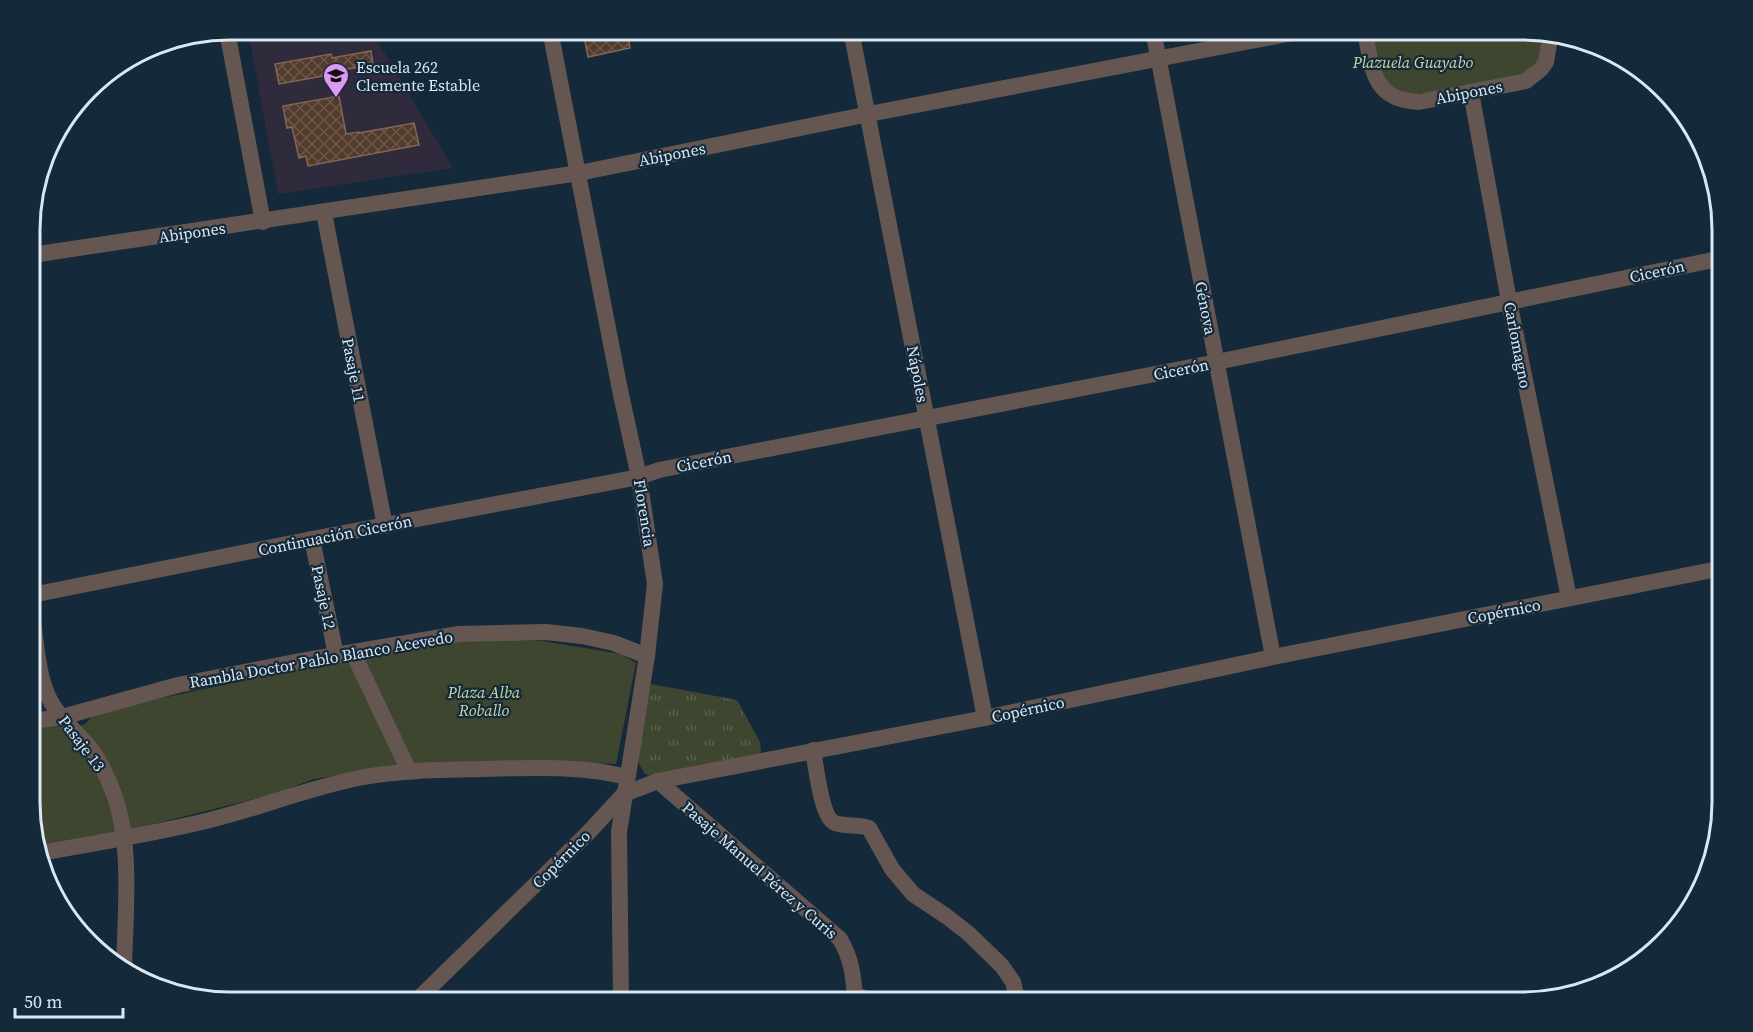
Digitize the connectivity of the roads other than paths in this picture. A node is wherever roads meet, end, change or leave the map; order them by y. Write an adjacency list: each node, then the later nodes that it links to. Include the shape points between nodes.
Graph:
1 (229, 40): 13 (street)
2 (552, 40): 11 (street, Florencia)
3 (853, 40): 10 (street, Nápoles)
4 (1155, 40): 8 (street, Génova)
5 (1256, 40): 8 (street, Abipones)
6 (1367, 40): 9 (street, Abipones, via 1373,76 1391,95 1419,102)
7 (1548, 42): 9 (street, Abipones, via 1542,67 1526,81)
8 (1158, 59): 10 (street, Abipones); 17 (street, Génova)
9 (1471, 92): 16 (street, Carlomagno)
10 (869, 114): 11 (street, Abipones); 18 (street, Nápoles)
11 (579, 173): 12 (street, Abipones); 19 (street, Florencia)
12 (324, 213): 13 (street, Abipones); 20 (street, Pasaje 11)
13 (263, 222): 14 (street, Abipones)
14 (40, 254)
15 (1712, 260): 16 (street, Cicerón)
16 (1509, 301): 17 (street, Cicerón); 24 (street, Carlomagno)
17 (1217, 362): 18 (street, Cicerón); 28 (street, Génova)
18 (926, 417): 19 (street, Cicerón); 31 (street, Nápoles)
19 (639, 477): 20 (street, Continuación Cicerón); 27 (street, Florencia, via 655,584)
20 (385, 526): 21 (street, Continuación Cicerón)
21 (312, 539): 23 (street, Continuación Cicerón); 26 (street, Pasaje 12)
22 (1712, 570): 24 (street, Copérnico)
23 (40, 593)
24 (1569, 598): 28 (street, Copérnico)
25 (353, 653): 26 (street, Rambla Doctor Pablo Blanco Acevedo); 27 (street, Rambla Doctor Pablo Blanco Acevedo, via 459,634 546,632 599,639); 34 (street)
26 (336, 655): 30 (street, Rambla Doctor Pablo Blanco Acevedo, via 178,685)
27 (647, 656): 36 (street, Florencia)
28 (1273, 657): 31 (street, Copérnico)
29 (40, 662): 30 (street, Pasaje 13, via 43,680)
30 (62, 717): 32 (street, Rambla Doctor Pablo Blanco Acevedo); 37 (street, Pasaje 13, via 100,763 115,795)
31 (985, 718): 33 (street, Copérnico)
32 (40, 721)
33 (813, 750): 35 (street, Copérnico); 40 (street, via 822,801 830,820 869,828 892,869 913,894 953,922 1002,966)
34 (409, 771): 36 (street, via 588,770); 37 (street, via 364,777 210,820)
35 (658, 781): 36 (street, Copérnico); 43 (street, Pasaje Manuel Pérez y Curis, via 840,939 851,963)
36 (625, 786): 41 (street, Copérnico, via 588,833); 42 (street, Florencia, via 619,832)
37 (125, 838): 38 (street); 39 (street, Pasaje 13)
38 (47, 852)
39 (124, 958)
40 (1015, 991)
41 (425, 992)
42 (621, 992)
43 (853, 992)

